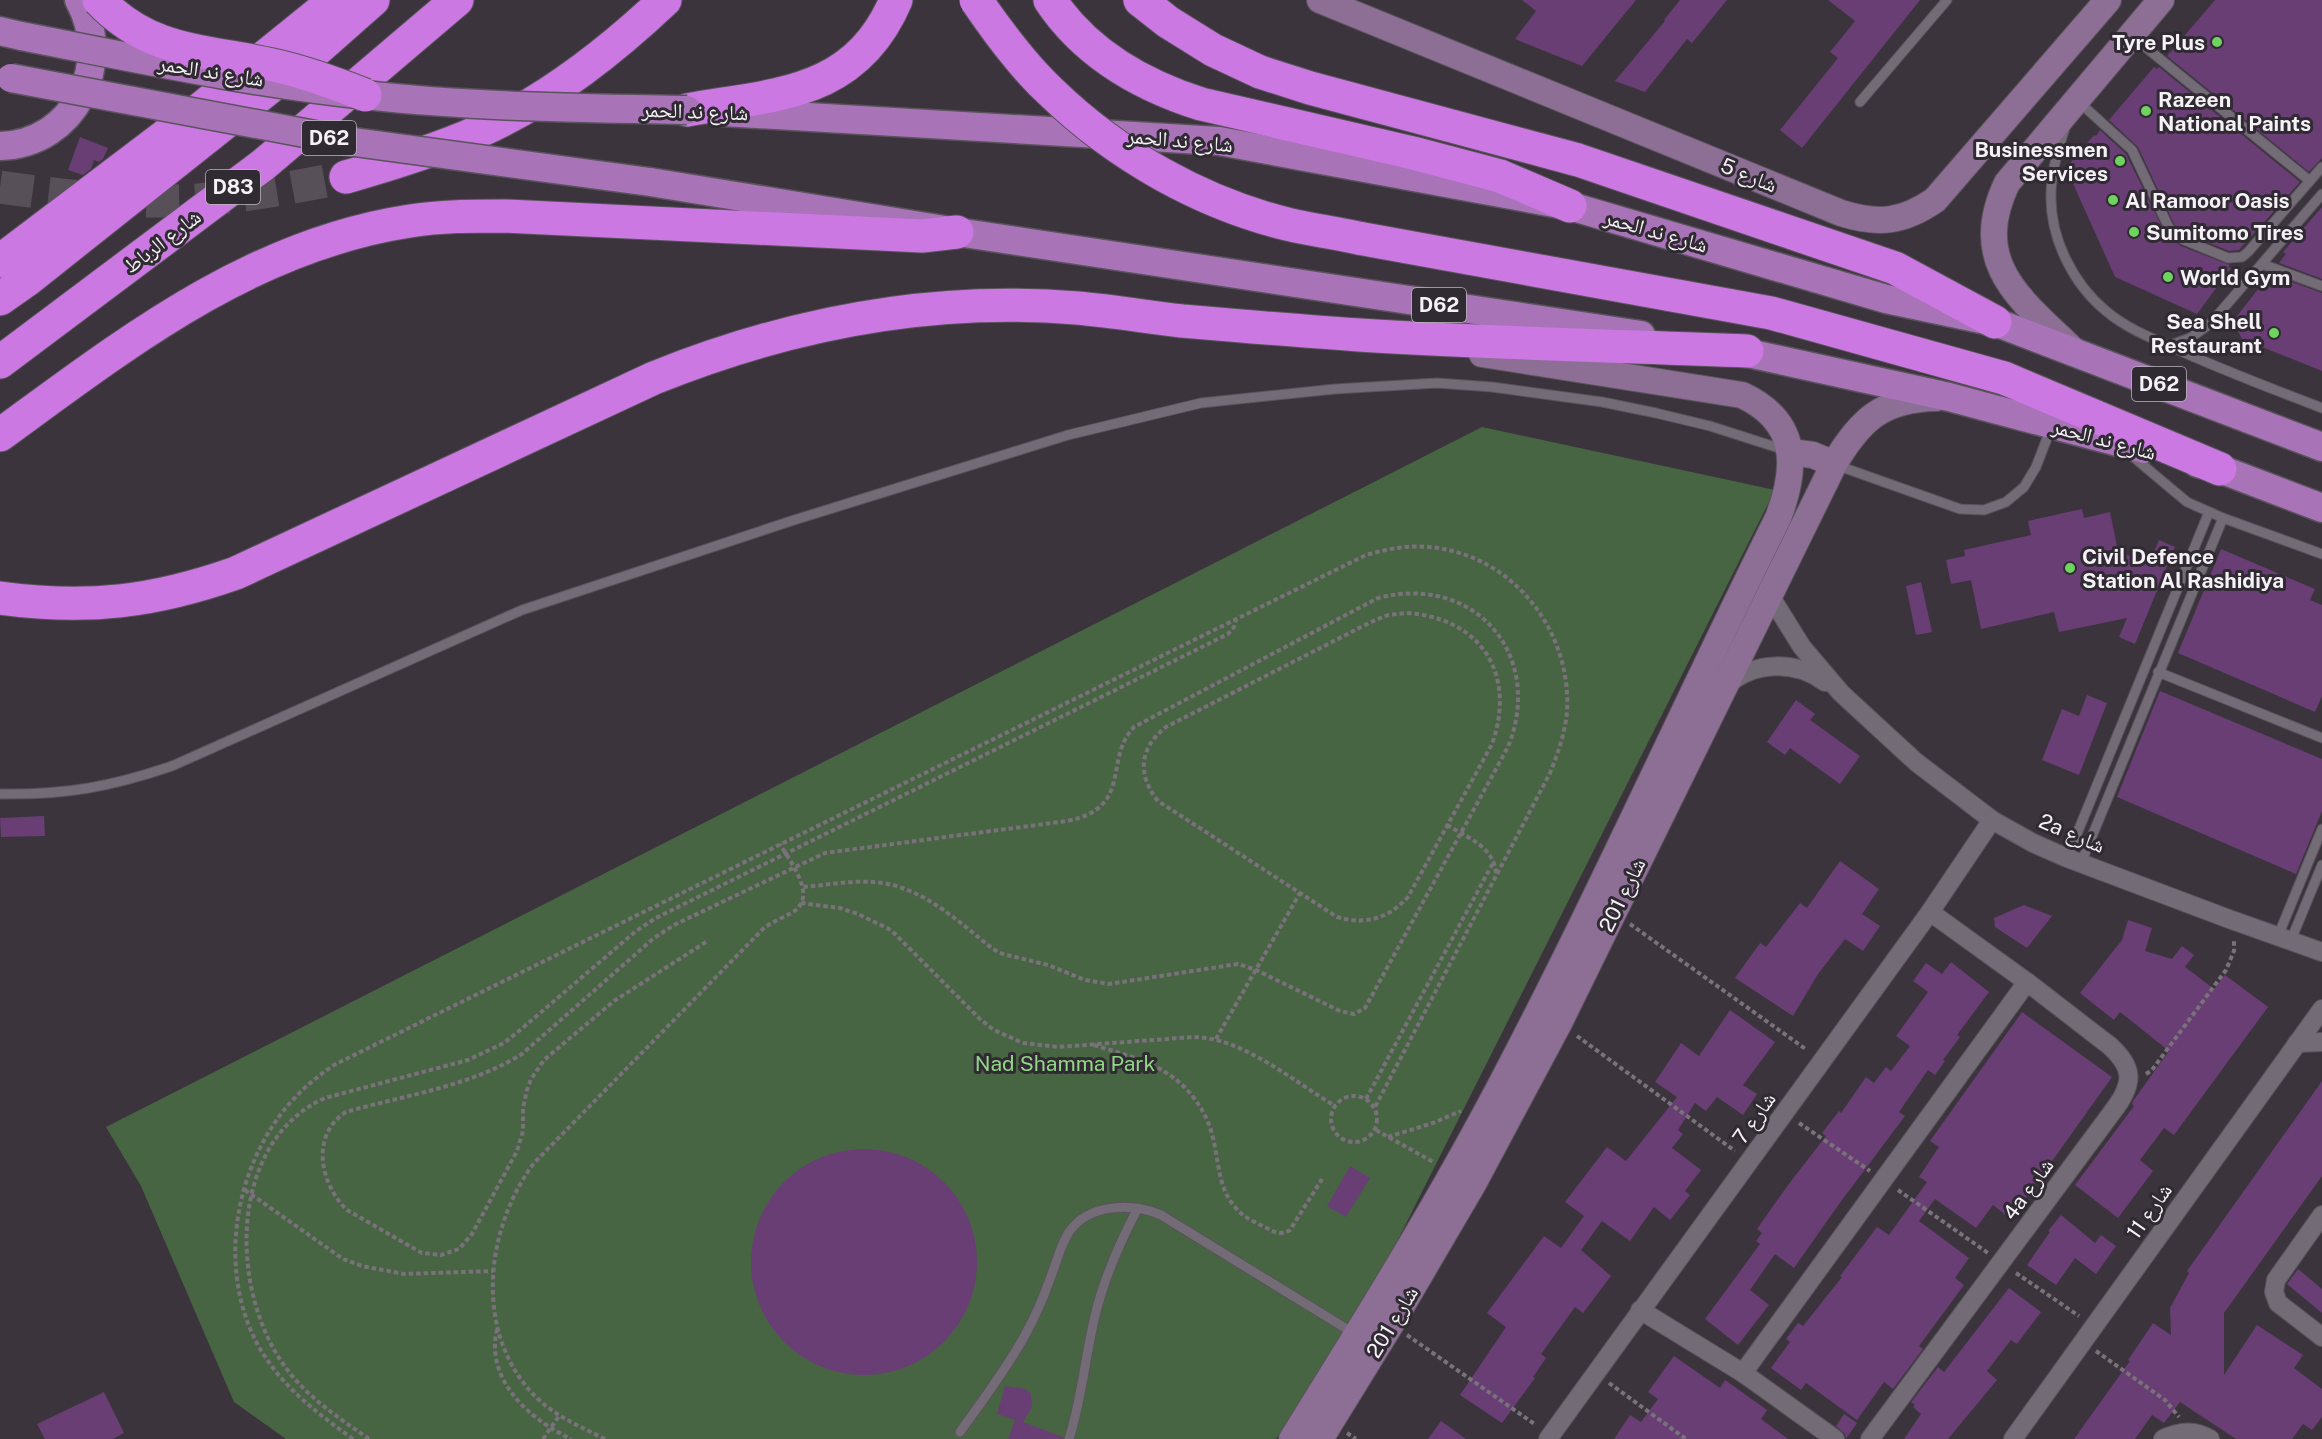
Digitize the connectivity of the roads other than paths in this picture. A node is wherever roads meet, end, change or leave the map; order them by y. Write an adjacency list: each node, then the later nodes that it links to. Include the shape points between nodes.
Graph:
1 (79, 0): 22 (main road, via 93,41 91,71 80,97 62,121 49,130 22,143)
2 (99, 0): 18 (highway, bridge, via 127,25 156,41 300,72)
3 (373, 0): 32 (highway, D83, via 304,60)
4 (457, 0): 38 (highway, شارع الرباط / D83, via 263,165)
5 (665, 0): 24 (highway, via 601,56 545,96 481,131 396,164)
6 (896, 0): 21 (highway, via 871,44 824,81 795,92)
7 (976, 0): 47 (highway, bridge, via 1004,40 1050,92 1103,136 1161,174 1224,204 1290,225 1771,313 2004,378)
8 (1050, 0): 27 (highway, via 1106,58 1167,93 1500,176)
9 (1140, 0): 33 (highway, via 1213,50 1260,72 1578,160 1895,268)
10 (1320, 0): 12 (street, شارع 5, via 1841,213 1880,221 1900,218 1935,200)
11 (1947, 0): 19 (lane)
12 (2108, 0)
13 (2161, 0): 16 (street)
14 (334, 1): 29 (highway, via 194,114)
15 (11, 33): 18 (main road, شارع ند الحمر / D62, bridge, via 197,70)
16 (2131, 35): 20 (street); 25 (lane)
17 (5, 77): 28 (main road, شارع ند الحمر / D62, bridge, via 347,141 650,182)
18 (365, 95): 21 (main road, شارع ند الحمر / D62, bridge, via 529,107)
19 (1860, 102)
20 (2074, 103): 25 (lane, via 2132,150 2170,230 2228,258 2242,257); 35 (lane, via 2052,179 2052,213 2060,246 2095,302 2120,322); 37 (street, via 2007,183 1997,208 1993,234 1995,252 2009,285)
21 (687, 110): 27 (main road, شارع ند الحمر / D62, via 1220,141)
22 (0, 146)
23 (2322, 167): 25 (lane)
24 (346, 177)
25 (2310, 182)
26 (2322, 194): 30 (lane)
27 (1570, 206): 33 (main road, شارع ند الحمر / D62, via 1886,299)
28 (957, 231): 36 (main road, شارع ند الحمر / D62); 42 (highway, via 922,236 505,216 441,218 379,227 275,259 207,293 102,361)
29 (0, 261)
30 (2262, 264): 31 (lane); 35 (lane, via 2201,332)
31 (2322, 286)
32 (0, 299)
33 (1995, 322): 37 (main road, شارع ند الحمر / D62)
34 (1360, 335): 36 (highway); 45 (street, via 1742,395 1775,417); 53 (highway, via 1024,306 921,310 820,325 736,347 654,378 236,573 202,585 96,604)
35 (2168, 346): 40 (lane)
36 (1747, 351): 39 (main road, شارع ند الحمر / D62)
37 (2077, 353): 44 (main road, شارع ند الحمر / D62)
38 (2, 362)
39 (1949, 397): 41 (main road, شارع ند الحمر / D62); 46 (street, شارع 201, via 1904,401 1874,415 1861,424)
40 (2322, 408)
41 (2052, 425): 43 (main road, شارع ند الحمر / D62); 46 (lane, via 2024,487 2006,502 1984,510 1960,509)
42 (0, 435)
43 (2116, 442): 47 (main road, شارع ند الحمر / D62); 49 (lane, via 2187,502)
44 (2322, 447)
45 (1790, 452): 46 (street); 58 (lane, via 1656,413 1492,387 1437,383 1201,403 1068,435 522,610 128,781 82,790); 73 (street, شارع 201, via 1788,486 1778,518 1573,943 1453,1173)
46 (1834, 464): 52 (street, شارع 201)
47 (2220, 469): 48 (main road, شارع ند الحمر / D62)
48 (2322, 508)
49 (2209, 512): 50 (lane); 61 (lane)
50 (2223, 518): 51 (lane); 54 (lane)
51 (2322, 554)
52 (1769, 594): 55 (street, شارع 201); 56 (street, 2a شارع, via 1802,646)
53 (0, 598)
54 (2158, 672): 57 (lane); 61 (lane)
55 (1721, 690): 56 (street, 2a شارع, via 1743,674 1783,666 1809,672); 80 (street, شارع 201, via 1559,1023 1473,1184)
56 (1841, 693): 59 (street, 2a شارع, via 1916,762)
57 (2322, 738)
58 (0, 794)
59 (1992, 820): 61 (street, 2a شارع); 63 (street, شارع 7)
60 (2322, 829): 64 (lane)
61 (2074, 860): 64 (street, 2a شارع)
62 (2322, 865): 64 (lane)
63 (1930, 912): 66 (street); 72 (street, شارع 7)
64 (2284, 938): 65 (street, 2a شارع)
65 (2322, 952)
66 (2027, 982): 75 (street); 82 (street, 4a شارع, via 2123,1058 2129,1074 2127,1092)
67 (2322, 1009): 69 (street, شارع 11)
68 (2322, 1042): 69 (street)
69 (2297, 1043): 83 (street, شارع 11)
70 (1138, 1208): 73 (lane, via 1161,1215); 76 (lane, via 1101,1211 1069,1232 1024,1337); 78 (lane, via 1103,1287 1080,1404)
71 (2322, 1215): 74 (street, via 2276,1280 2274,1292 2278,1303)
72 (1640, 1310): 75 (street); 77 (street, شارع 7)
73 (1357, 1335): 79 (street, شارع 201)
74 (2322, 1337)
75 (1743, 1373): 81 (street)
76 (960, 1432)
77 (1552, 1438)
78 (1069, 1439)
79 (1292, 1439)
80 (1320, 1439)
81 (1835, 1439)
82 (1870, 1439)
83 (2013, 1439)
84 (2163, 1439): 85 (street, via 2191,1431)
85 (2210, 1439)

